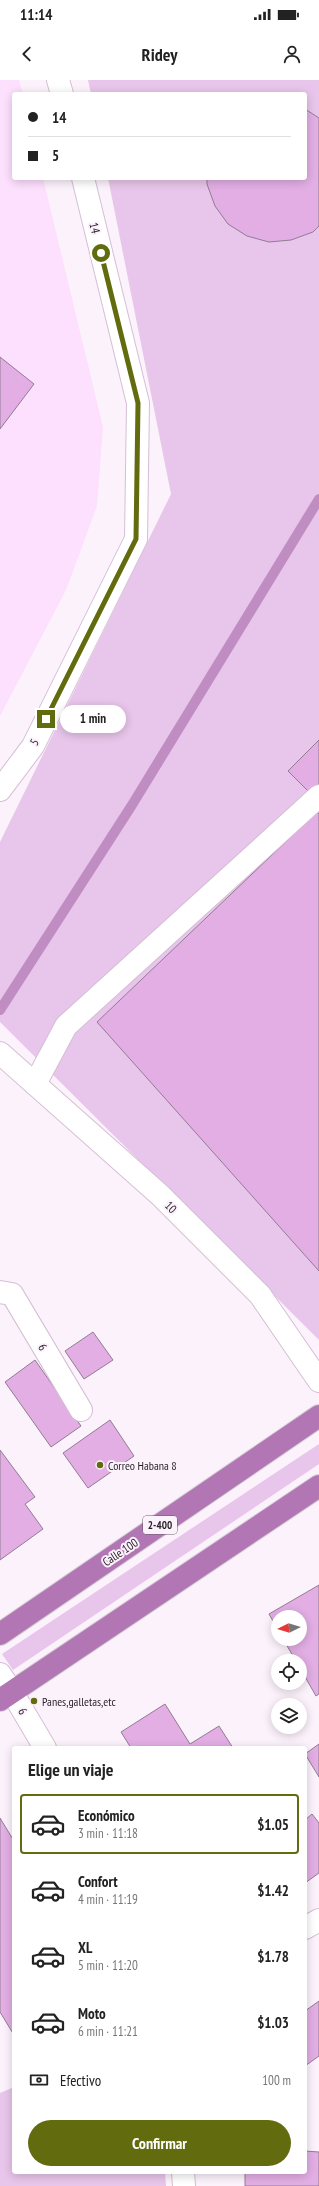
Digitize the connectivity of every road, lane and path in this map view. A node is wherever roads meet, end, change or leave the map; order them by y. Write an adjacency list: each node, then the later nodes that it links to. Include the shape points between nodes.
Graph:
1 (58, 80): 2 (street)
2 (61, 92)
3 (83, 180): 4 (street, 14, via 138,403)
4 (136, 539): 5 (street, 5, via 33,746)
5 (0, 790)
6 (319, 796): 8 (street, via 66,1026)
7 (0, 1054): 8 (street, 10)
8 (35, 1084): 10 (street, 10, via 160,1195 260,1295)
9 (0, 1292): 11 (street, 6, via 12,1294)
10 (319, 1381)
11 (81, 1410)
12 (319, 1416): 14 (highway, Calle 100 / 2-400)
13 (319, 1486): 16 (highway)
14 (0, 1634)
15 (0, 1674): 16 (street, 6)
16 (6, 1696): 17 (street, 6)
17 (44, 1746)
18 (319, 1920): 19 (street)
19 (307, 1927)
20 (183, 2174): 21 (street)
21 (184, 2186)

